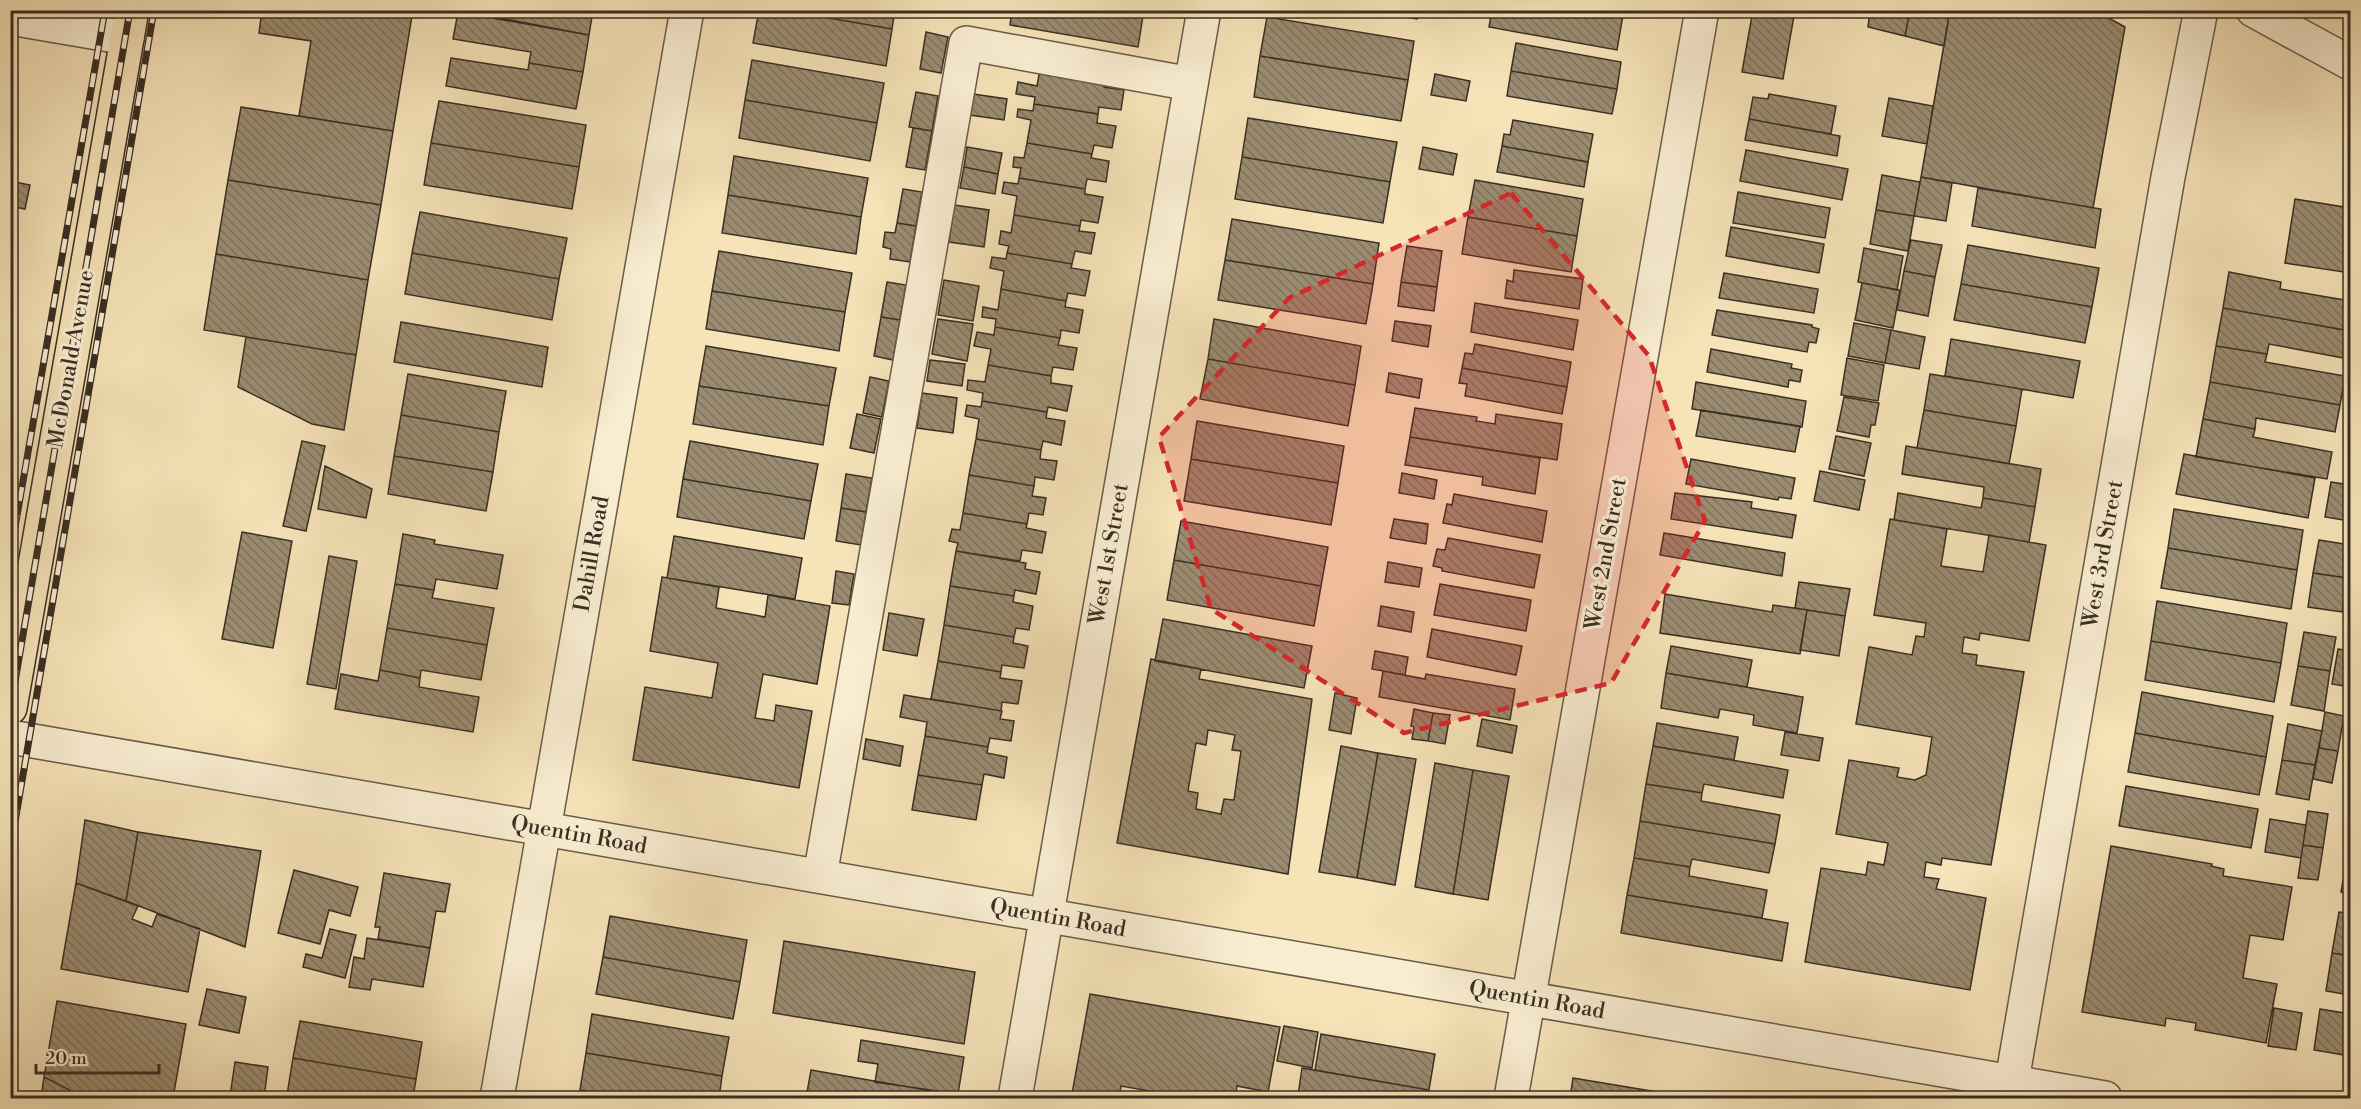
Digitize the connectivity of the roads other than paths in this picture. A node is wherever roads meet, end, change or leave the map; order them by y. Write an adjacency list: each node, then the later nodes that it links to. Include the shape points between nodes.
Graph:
1 (687, 10): 12 (street, Dahill Road)
2 (1204, 10): 9 (street, West 1st Street)
3 (1702, 10): 15 (street, West 2nd Street)
4 (2201, 10): 16 (street, West 3rd Street, via 2168,177)
5 (2253, 10): 8 (street)
6 (10, 18): 7 (street)
7 (129, 25): 10 (main road, McDonald Avenue)
8 (2350, 63)
9 (1191, 84): 13 (street, via 966,43); 14 (street, West 1st Street)
10 (10, 708)
11 (10, 737): 12 (street, Quentin Road)
12 (543, 829): 13 (street, Quentin Road); 17 (street, Dahill Road)
13 (820, 876): 14 (street, Quentin Road)
14 (1046, 916): 15 (street, Quentin Road); 18 (street, West 1st Street)
15 (1528, 999): 16 (street, Quentin Road); 19 (street, West 2nd Street)
16 (2011, 1090): 20 (street, Quentin Road)
17 (497, 1098)
18 (1015, 1098)
19 (1511, 1098)
20 (2105, 1098)

